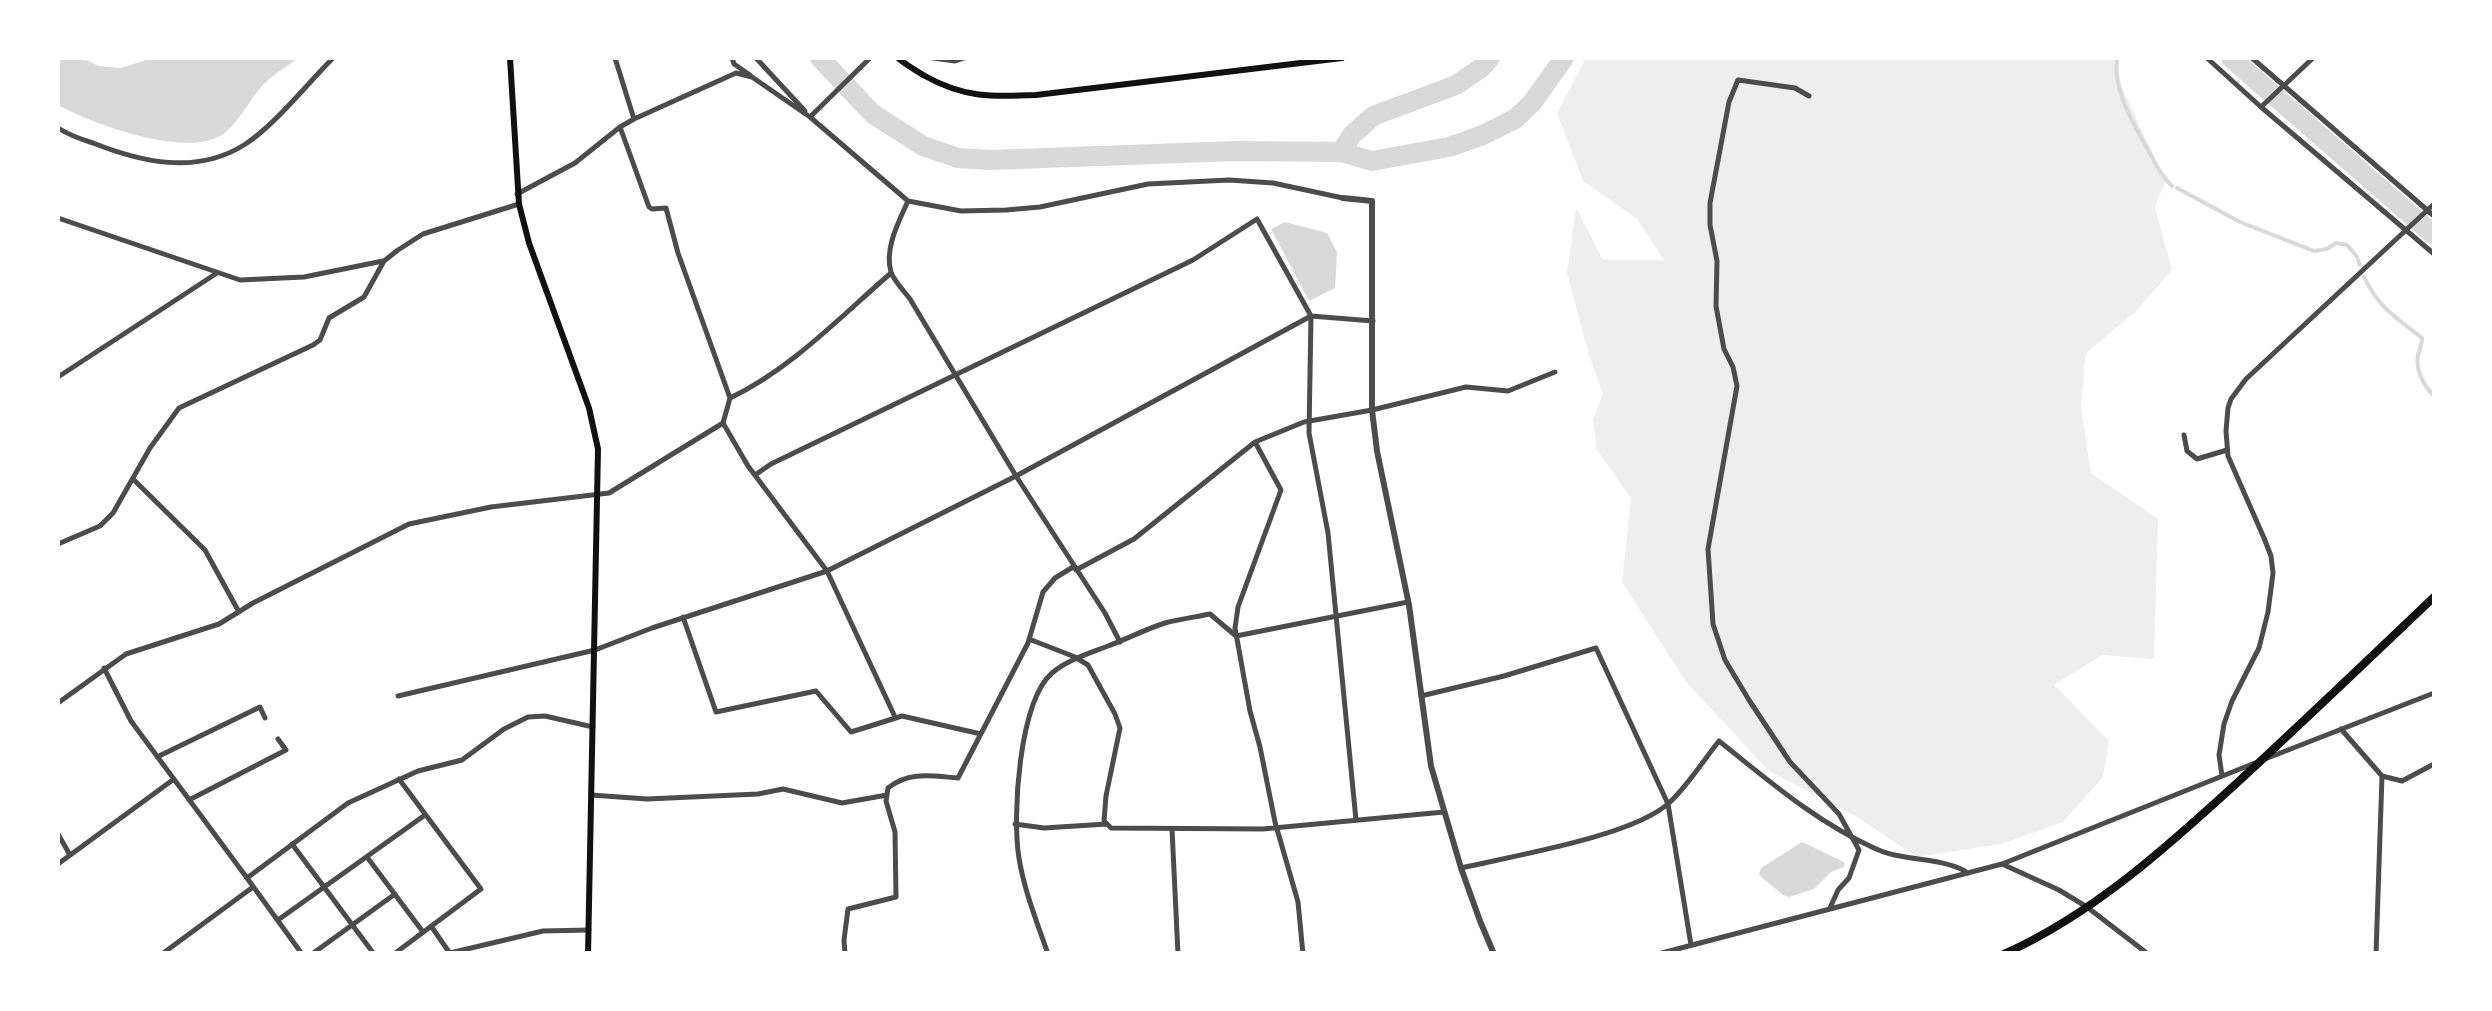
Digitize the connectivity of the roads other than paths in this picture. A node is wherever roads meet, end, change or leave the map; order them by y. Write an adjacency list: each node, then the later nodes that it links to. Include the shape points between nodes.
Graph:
1 (334, 58): 21 (street, via 265,128 224,154 152,162)
2 (510, 58): 22 (main road)
3 (616, 58): 19 (street)
4 (732, 58): 14 (street)
5 (756, 58): 18 (street)
6 (870, 58): 18 (street)
7 (898, 58): 10 (main road, via 942,85 987,97)
8 (934, 58): 9 (street)
9 (964, 58)
10 (1342, 58)
11 (2206, 58): 17 (street)
12 (2252, 58): 15 (street)
13 (2313, 58): 15 (street)
14 (752, 77): 18 (street); 19 (street, via 736,73)
15 (2283, 86): 17 (street); 27 (street)
16 (1809, 96): 98 (street, via 1738,80 1720,142 1710,224 1716,306 1737,386 1708,549 1710,594 1725,660 1790,762)
17 (2261, 107): 30 (street)
18 (810, 117): 24 (street)
19 (634, 119): 20 (street)
20 (620, 128): 22 (street, via 575,163); 40 (street, via 649,207 666,208)
21 (58, 131)
22 (517, 194): 25 (main road)
23 (1343, 198): 24 (street, via 1229,180 1148,184 1006,210); 36 (street, via 1372,201)
24 (908, 201): 34 (street, via 893,236)
25 (519, 204): 32 (street, via 423,234); 50 (main road, via 589,408)
26 (2434, 204): 27 (street)
27 (2427, 210): 28 (street); 30 (street)
28 (2434, 216)
29 (58, 218): 33 (street)
30 (2407, 229): 31 (street); 46 (street, via 2246,378 2230,399)
31 (2434, 254)
32 (384, 261): 33 (street, via 304,277 240,280); 49 (street, via 364,296 328,318 320,340 180,408)
33 (217, 273): 39 (street)
34 (891, 273): 38 (street); 40 (street, via 787,364)
35 (1311, 316): 36 (street); 38 (street, via 1257,219 1193,260); 42 (street); 48 (street)
36 (1374, 321): 41 (street)
37 (1555, 372): 41 (street, via 1508,391 1466,387)
38 (956, 376): 47 (street); 48 (street)
39 (58, 378)
40 (730, 398): 43 (street)
41 (1372, 410): 42 (street); 55 (street)
42 (1309, 421): 45 (street); 57 (street)
43 (723, 423): 47 (street); 50 (street, via 609,493)
44 (2184, 435): 46 (street, via 2187,451 2198,459)
45 (1255, 442): 52 (street, via 1134,539); 59 (street, via 1280,490 1238,608)
46 (2228, 450): 80 (street, via 2273,573 2259,648 2224,724)
47 (756, 476): 53 (street)
48 (1016, 476): 52 (street); 53 (street)
49 (133, 479): 51 (street, via 100,526); 56 (street, via 205,550)
50 (598, 493): 56 (street, via 409,524); 62 (main road)
51 (58, 544)
52 (1074, 568): 60 (street, via 1043,592); 61 (street)
53 (826, 571): 58 (street); 70 (street)
54 (2434, 598): 78 (main road)
55 (1408, 602): 57 (street); 67 (street)
56 (239, 612): 64 (street)
57 (1336, 616): 59 (street); 92 (street)
58 (683, 618): 62 (street); 70 (street, via 716,712 816,691 851,732)
59 (1236, 636): 61 (street, via 1210,614); 95 (street)
60 (1029, 639): 63 (street); 74 (street)
61 (1120, 642): 63 (street)
62 (595, 650): 66 (street); 71 (main road)
63 (1078, 658): 93 (street, via 1052,673 1031,709); 94 (street, via 1120,728)
64 (104, 668): 68 (street); 77 (street)
65 (2434, 693): 72 (street)
66 (398, 696)
67 (1421, 696): 89 (street, via 1596,648); 90 (street)
68 (58, 703)
69 (265, 718): 73 (street, via 260,706)
70 (896, 718): 74 (street)
71 (593, 727): 83 (street, via 528,717 462,760); 86 (main road)
72 (2341, 728): 78 (street); 81 (street)
73 (204, 734): 76 (street); 77 (street)
74 (981, 734): 87 (street, via 958,778 900,778)
75 (278, 739): 82 (street, via 286,750)
76 (209, 743)
77 (158, 757): 84 (street)
78 (2262, 760): 80 (street); 110 (main road, via 2159,853)
79 (2434, 764): 81 (street, via 2402,781)
80 (2222, 776): 103 (street)
81 (2382, 776): 133 (street)
82 (234, 777): 85 (street); 88 (street)
83 (399, 779): 91 (street); 99 (street, via 348,803)
84 (174, 780): 88 (street); 100 (street)
85 (238, 787)
86 (591, 794): 87 (street, via 646,799 783,789 842,803); 115 (main road)
87 (887, 795): 125 (street, via 896,896 848,909)
88 (189, 800): 106 (street)
89 (1668, 804): 98 (street, via 1719,741); 104 (street, via 1606,834); 117 (street)
90 (1444, 812): 92 (street); 104 (street)
91 (425, 814): 101 (street); 114 (street, via 481,890)
92 (1356, 820): 95 (street)
93 (1016, 824): 94 (street); 126 (street, via 1020,864)
94 (1107, 824): 96 (street)
95 (1277, 828): 96 (street); 128 (street, via 1298,902)
96 (1172, 829): 127 (street)
97 (58, 834): 100 (street)
98 (1852, 837): 105 (street, via 1878,851); 111 (street, via 1859,850)
99 (292, 844): 106 (street); 108 (street)
100 (70, 854): 102 (street)
101 (367, 857): 108 (street); 109 (street)
102 (58, 864)
103 (2002, 864): 105 (street); 110 (street)
104 (1462, 868): 129 (street)
105 (1966, 872): 111 (street)
106 (247, 878): 107 (street)
107 (254, 887): 112 (street); 119 (street)
108 (324, 887): 112 (street); 113 (street)
109 (395, 894): 113 (street); 116 (street)
110 (2086, 906): 131 (main road); 132 (street)
111 (1830, 908): 117 (street)
112 (278, 920): 120 (street)
113 (352, 924): 121 (street); 122 (street)
114 (431, 926): 116 (street); 118 (street)
115 (589, 930): 118 (street, via 543,931); 124 (main road)
116 (423, 932): 123 (street)
117 (1691, 945): 130 (street)
118 (450, 953)
119 (162, 954)
120 (302, 954)
121 (312, 954)
122 (374, 954)
123 (394, 954)
124 (588, 954)
125 (845, 954)
126 (1048, 954)
127 (1178, 954)
128 (1303, 954)
129 (1494, 954)
130 (1658, 954)
131 (2004, 954)
132 (2148, 954)
133 (2376, 954)

